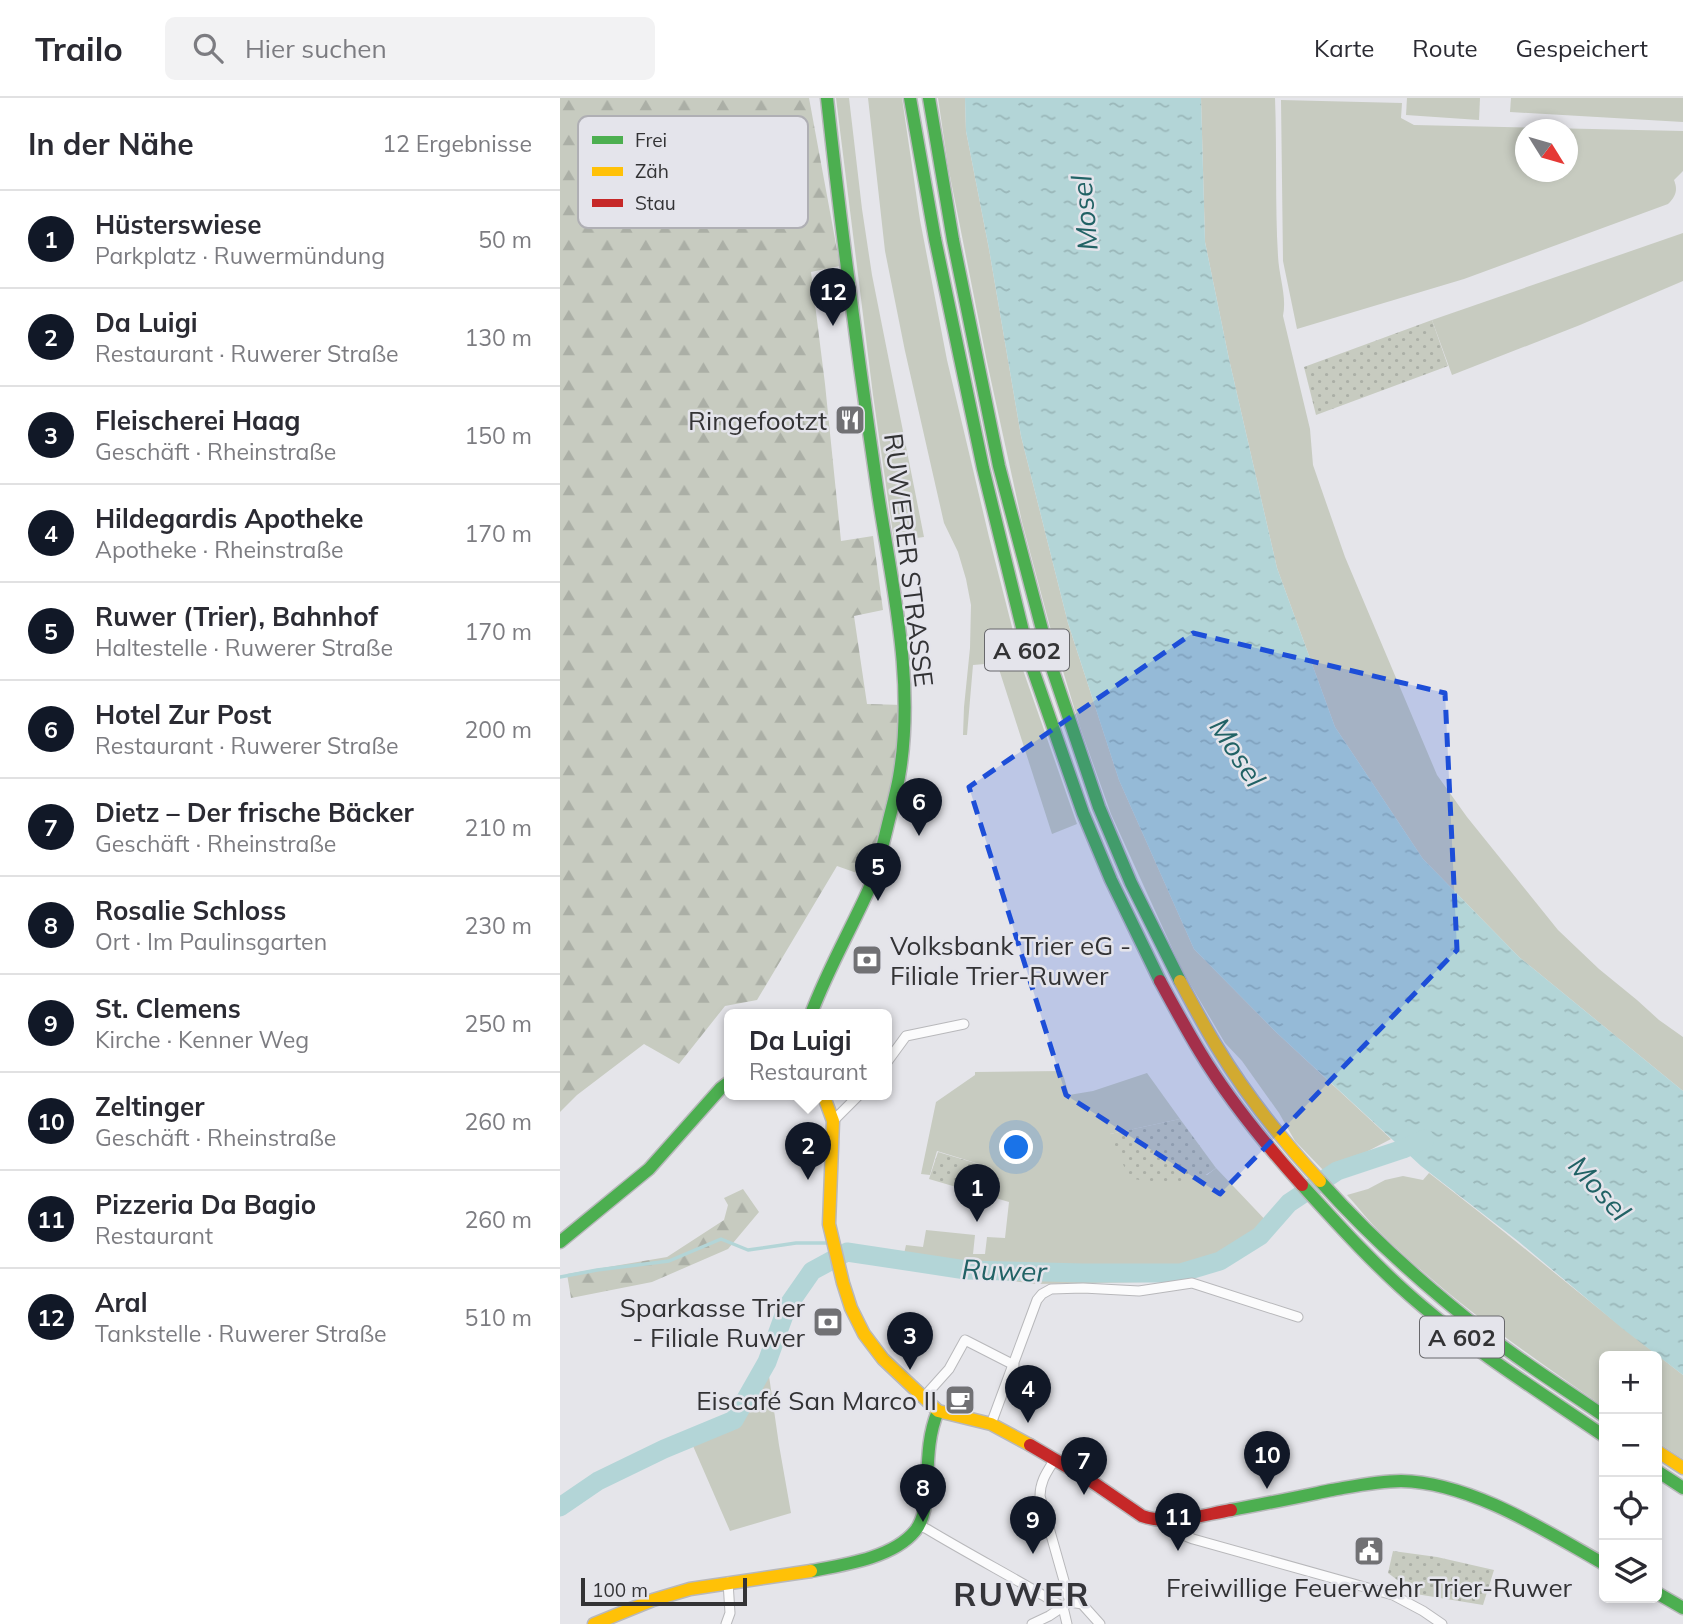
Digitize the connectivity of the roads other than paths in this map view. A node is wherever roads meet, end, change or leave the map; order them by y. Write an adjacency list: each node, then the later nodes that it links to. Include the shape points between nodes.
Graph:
1 (827, 98): 4 (main road, RUWERER STRASSE, via 905,695 900,778 879,859)
2 (910, 98): 18 (main road, A 602, via 983,468 1031,664 1083,813 1158,978 1201,1055 1241,1112 1334,1221 1422,1306)
3 (929, 98): 16 (main road, A 602, via 999,466 1053,671 1099,807 1173,969 1217,1049 1256,1104 1350,1214 1486,1334)
4 (813, 1009)
5 (964, 1024): 6 (street, via 906,1036)
6 (892, 1055)
7 (724, 1086): 11 (main road, via 649,1169)
8 (825, 1100): 10 (main road)
9 (854, 1100): 10 (street)
10 (834, 1121): 14 (main road, via 829,1224 843,1283 864,1334)
11 (560, 1242)
12 (1298, 1317): 13 (street, via 1192,1283 1139,1291 1051,1289 1037,1300)
13 (1014, 1365): 14 (street, via 965,1340 949,1369); 17 (street)
14 (923, 1398): 15 (main road)
15 (938, 1411): 17 (main road); 25 (main road, via 930,1431 926,1494)
16 (1601, 1414)
17 (991, 1424): 20 (main road)
18 (1599, 1433)
19 (1662, 1454): 21 (main road)
20 (1055, 1459): 24 (main road, via 1142,1516); 29 (street, via 1044,1476 1040,1496)
21 (1683, 1468)
22 (1662, 1474): 23 (main road)
23 (1683, 1488)
24 (1171, 1521): 26 (main road, via 1358,1486 1411,1482 1478,1498); 36 (street, via 1181,1535 1393,1595)
25 (918, 1525): 27 (main road, via 905,1541 872,1558); 29 (street)
26 (1599, 1561)
27 (728, 1582): 31 (main road, via 644,1603); 32 (street)
28 (1662, 1596): 30 (main road)
29 (1067, 1604): 33 (street); 34 (street); 35 (street, via 1082,1604)
30 (1683, 1608)
31 (594, 1624)
32 (726, 1624)
33 (1032, 1624)
34 (1068, 1624)
35 (1100, 1624)
36 (1443, 1624)

